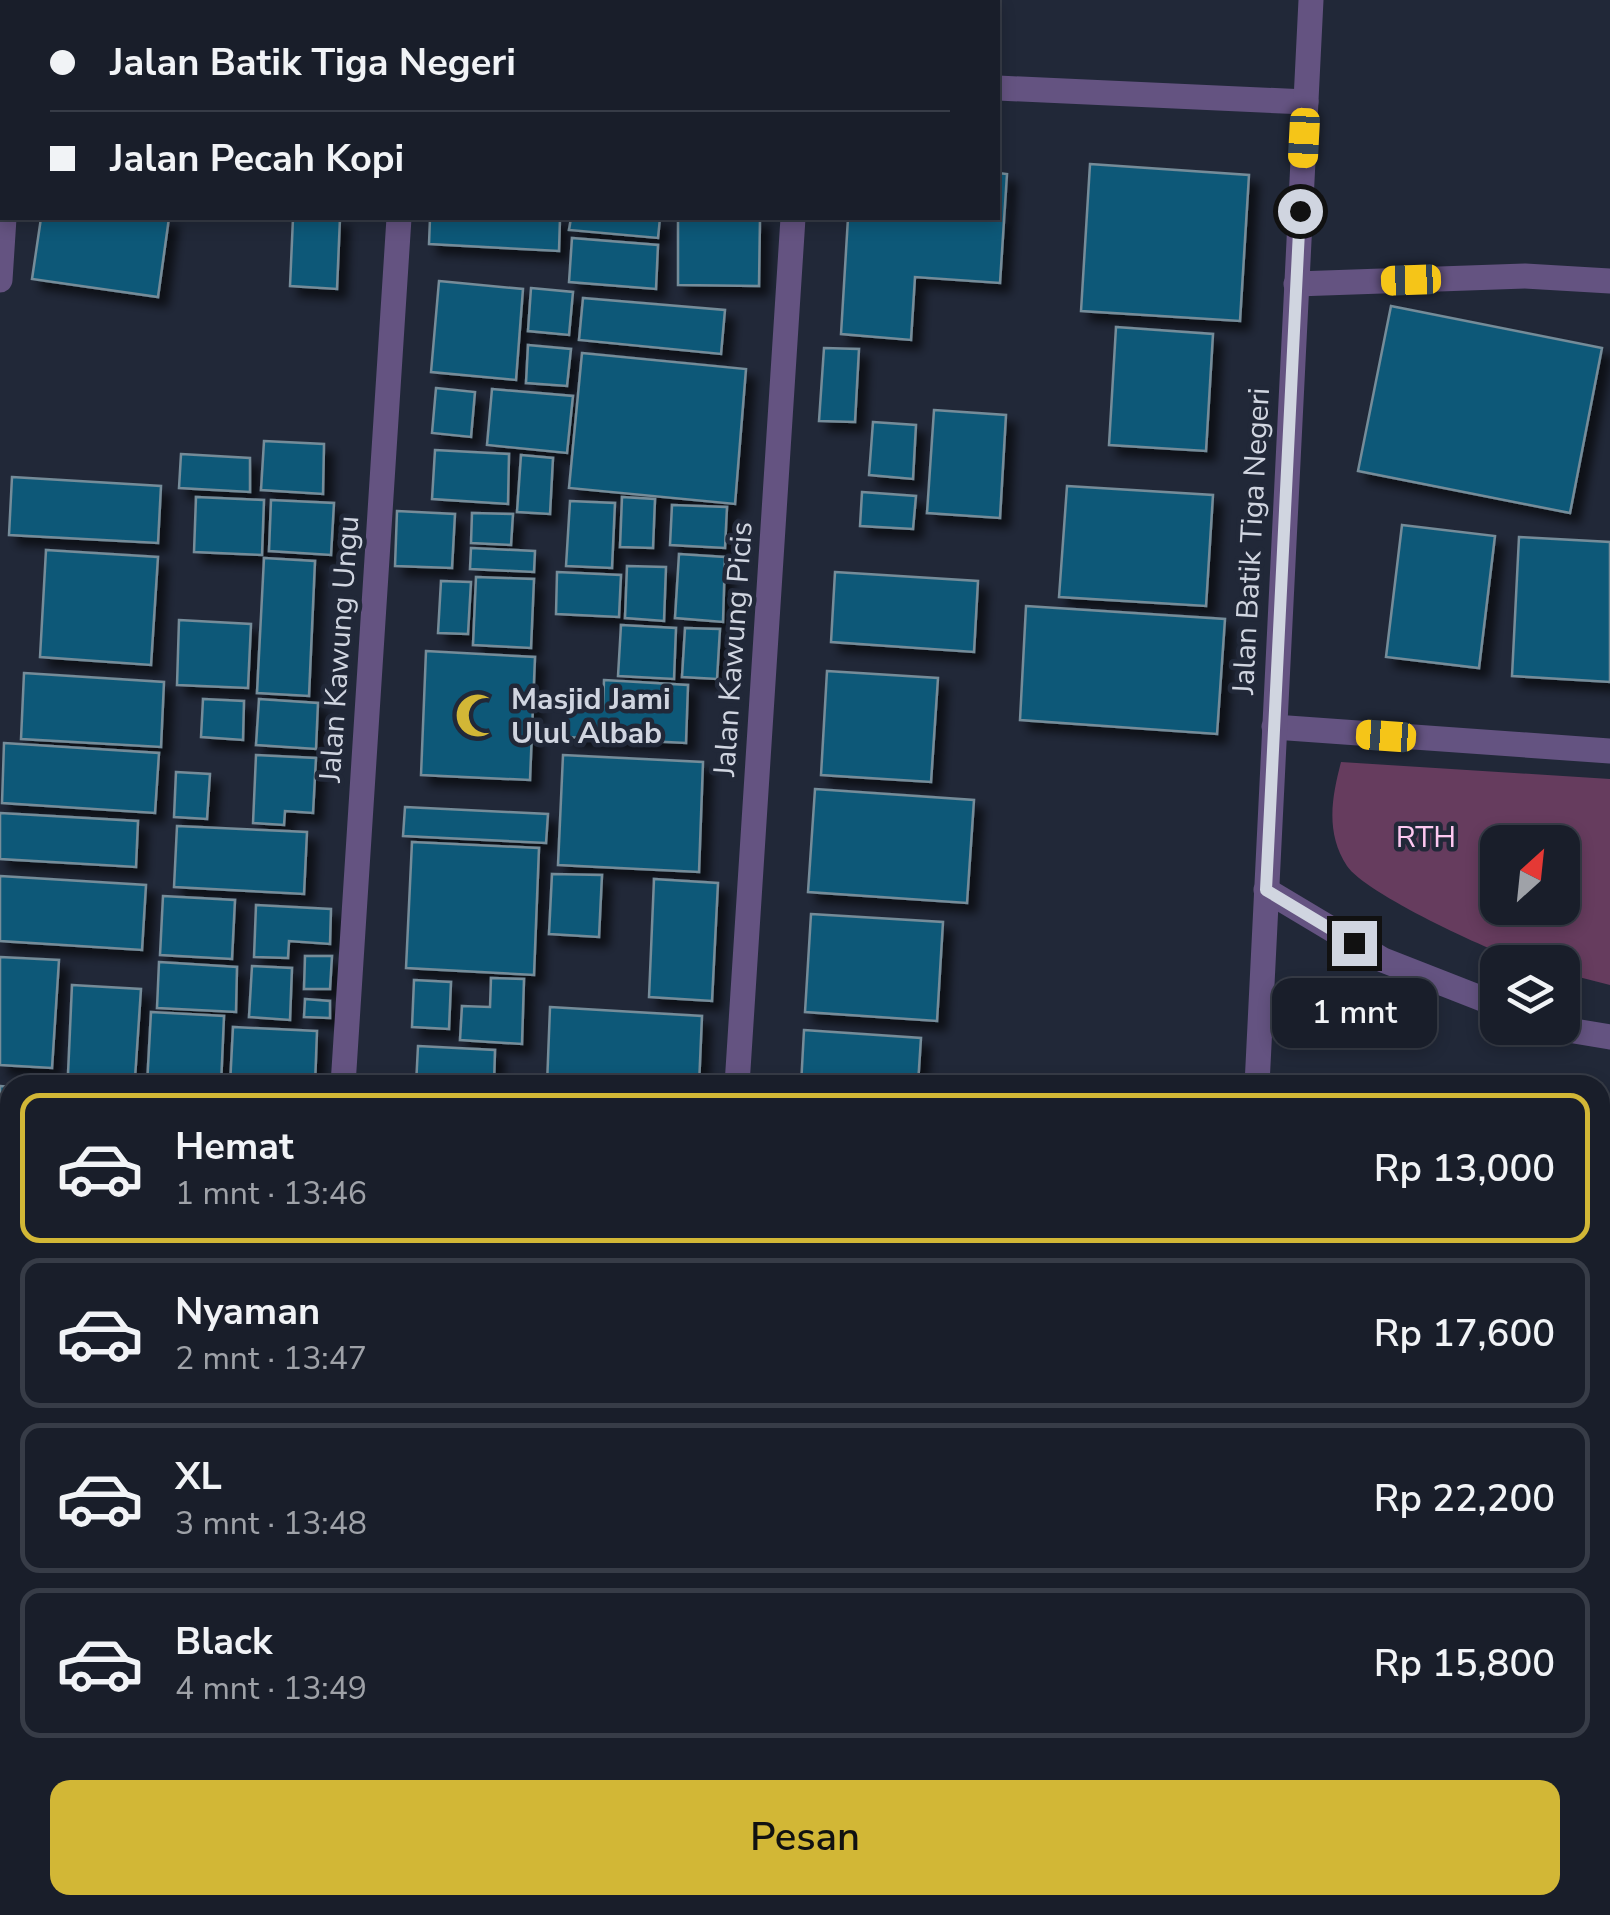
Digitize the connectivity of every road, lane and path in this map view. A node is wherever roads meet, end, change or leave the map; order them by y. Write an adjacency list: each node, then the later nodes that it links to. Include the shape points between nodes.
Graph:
1 (1310, 0): 3 (street, Jalan Batik Tiga Negeri)
2 (1000, 88): 3 (street)
3 (1306, 102): 9 (street, Jalan Batik Tiga Negeri)
4 (4, 220): 7 (street)
5 (399, 220): 16 (street, Jalan Kawung Ungu)
6 (793, 220): 17 (street, Jalan Kawung Picis)
7 (0, 280)
8 (1610, 282): 9 (street, via 1526,276)
9 (1296, 284): 10 (street, Jalan Batik Tiga Negeri)
10 (1274, 728): 11 (street); 12 (street, Jalan Batik Tiga Negeri)
11 (1610, 751)
12 (1266, 890): 13 (street, via 1383,960); 18 (street, Jalan Batik Tiga Negeri)
13 (1480, 999)
14 (1580, 1032): 15 (street)
15 (1610, 1037)
16 (344, 1075)
17 (738, 1075)
18 (1257, 1075)

